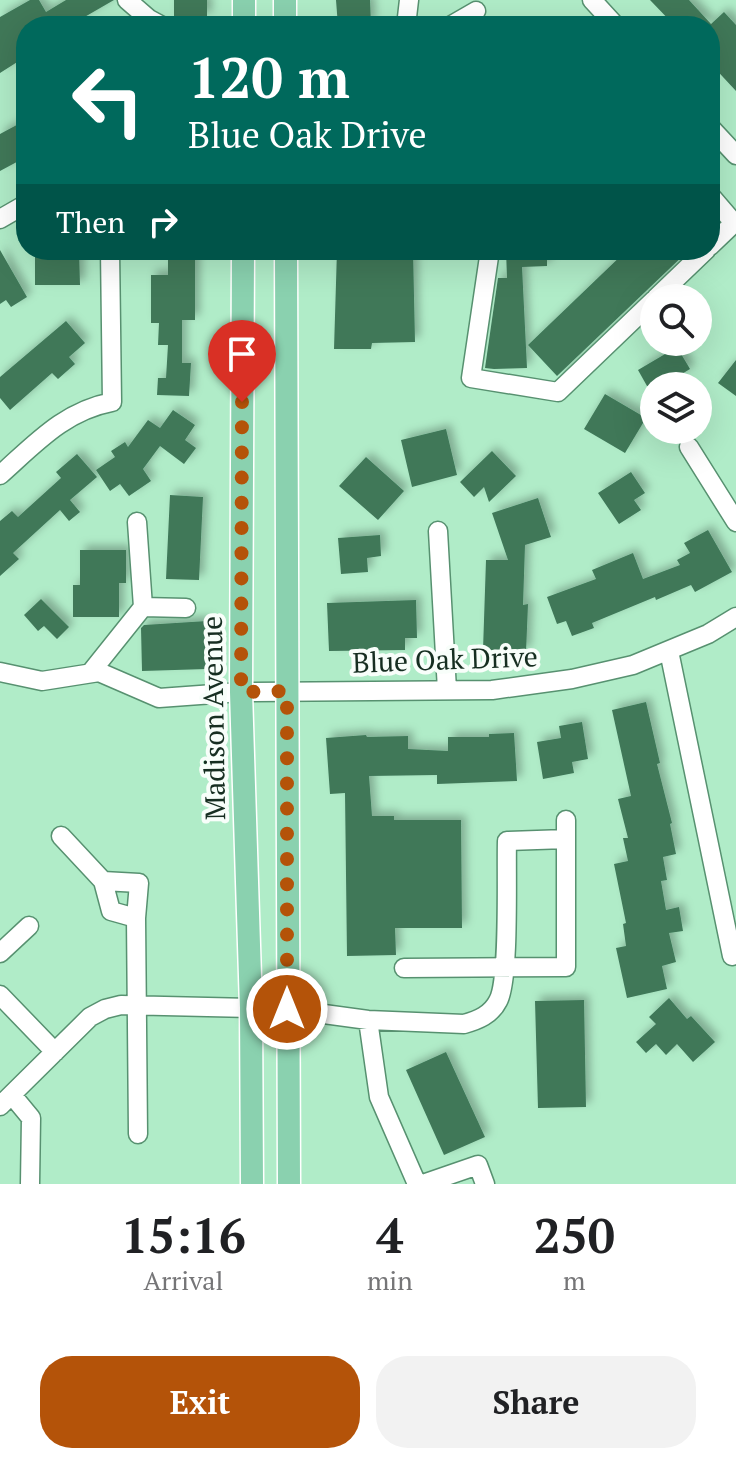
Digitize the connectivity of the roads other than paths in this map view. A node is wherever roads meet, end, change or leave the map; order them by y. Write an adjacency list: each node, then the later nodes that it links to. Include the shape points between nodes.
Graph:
1 (127, 0): 4 (street)
2 (592, 0): 6 (street)
3 (476, 11): 5 (street)
4 (146, 16)
5 (467, 16)
6 (607, 16)
7 (720, 138): 8 (street)
8 (736, 155)
9 (731, 208): 10 (street, via 734,223)
10 (720, 236)
11 (110, 260): 19 (street, via 112,402 71,415)
12 (243, 260): 31 (main road, Madison Avenue)
13 (286, 260): 30 (main road)
14 (489, 260): 17 (street, via 471,378 558,392)
15 (696, 260): 16 (street)
16 (671, 284)
17 (640, 313)
18 (689, 447): 21 (street)
19 (0, 475)
20 (137, 522): 23 (street)
21 (736, 522)
22 (438, 531): 29 (street)
23 (143, 607): 24 (street); 28 (street)
24 (186, 608)
25 (736, 617): 26 (street, Blue Oak Drive)
26 (669, 651): 29 (street, Blue Oak Drive, via 572,679); 39 (street)
27 (0, 672): 28 (street, via 42,681)
28 (91, 672): 31 (street, Blue Oak Drive, via 106,673 159,698)
29 (447, 690): 30 (street, Blue Oak Drive)
30 (287, 691): 31 (street, Blue Oak Drive); 45 (main road)
31 (241, 692): 44 (main road, Madison Avenue)
32 (566, 820): 34 (street)
33 (61, 836): 35 (street)
34 (566, 839): 40 (street, via 507,841); 40 (street, via 566,967)
35 (103, 881): 36 (street, via 111,911); 36 (street, via 139,883)
36 (136, 918): 43 (street)
37 (29, 926): 38 (street)
38 (0, 953)
39 (732, 956)
40 (504, 967): 41 (street); 46 (street, via 498,1002 478,1021)
41 (404, 968)
42 (0, 995): 47 (street)
43 (138, 1005): 44 (street); 47 (street, via 105,1009 90,1017); 49 (street)
44 (251, 1008): 51 (main road, Madison Avenue)
45 (287, 1009): 46 (street); 52 (main road)
46 (368, 1020): 53 (street, via 379,1097)
47 (55, 1052): 48 (street)
48 (6, 1100): 50 (street, via 31,1118)
49 (138, 1134)
50 (30, 1184)
51 (252, 1184)
52 (289, 1184)
53 (417, 1184)
54 (423, 1184): 55 (street, via 478,1165)
55 (485, 1184)

